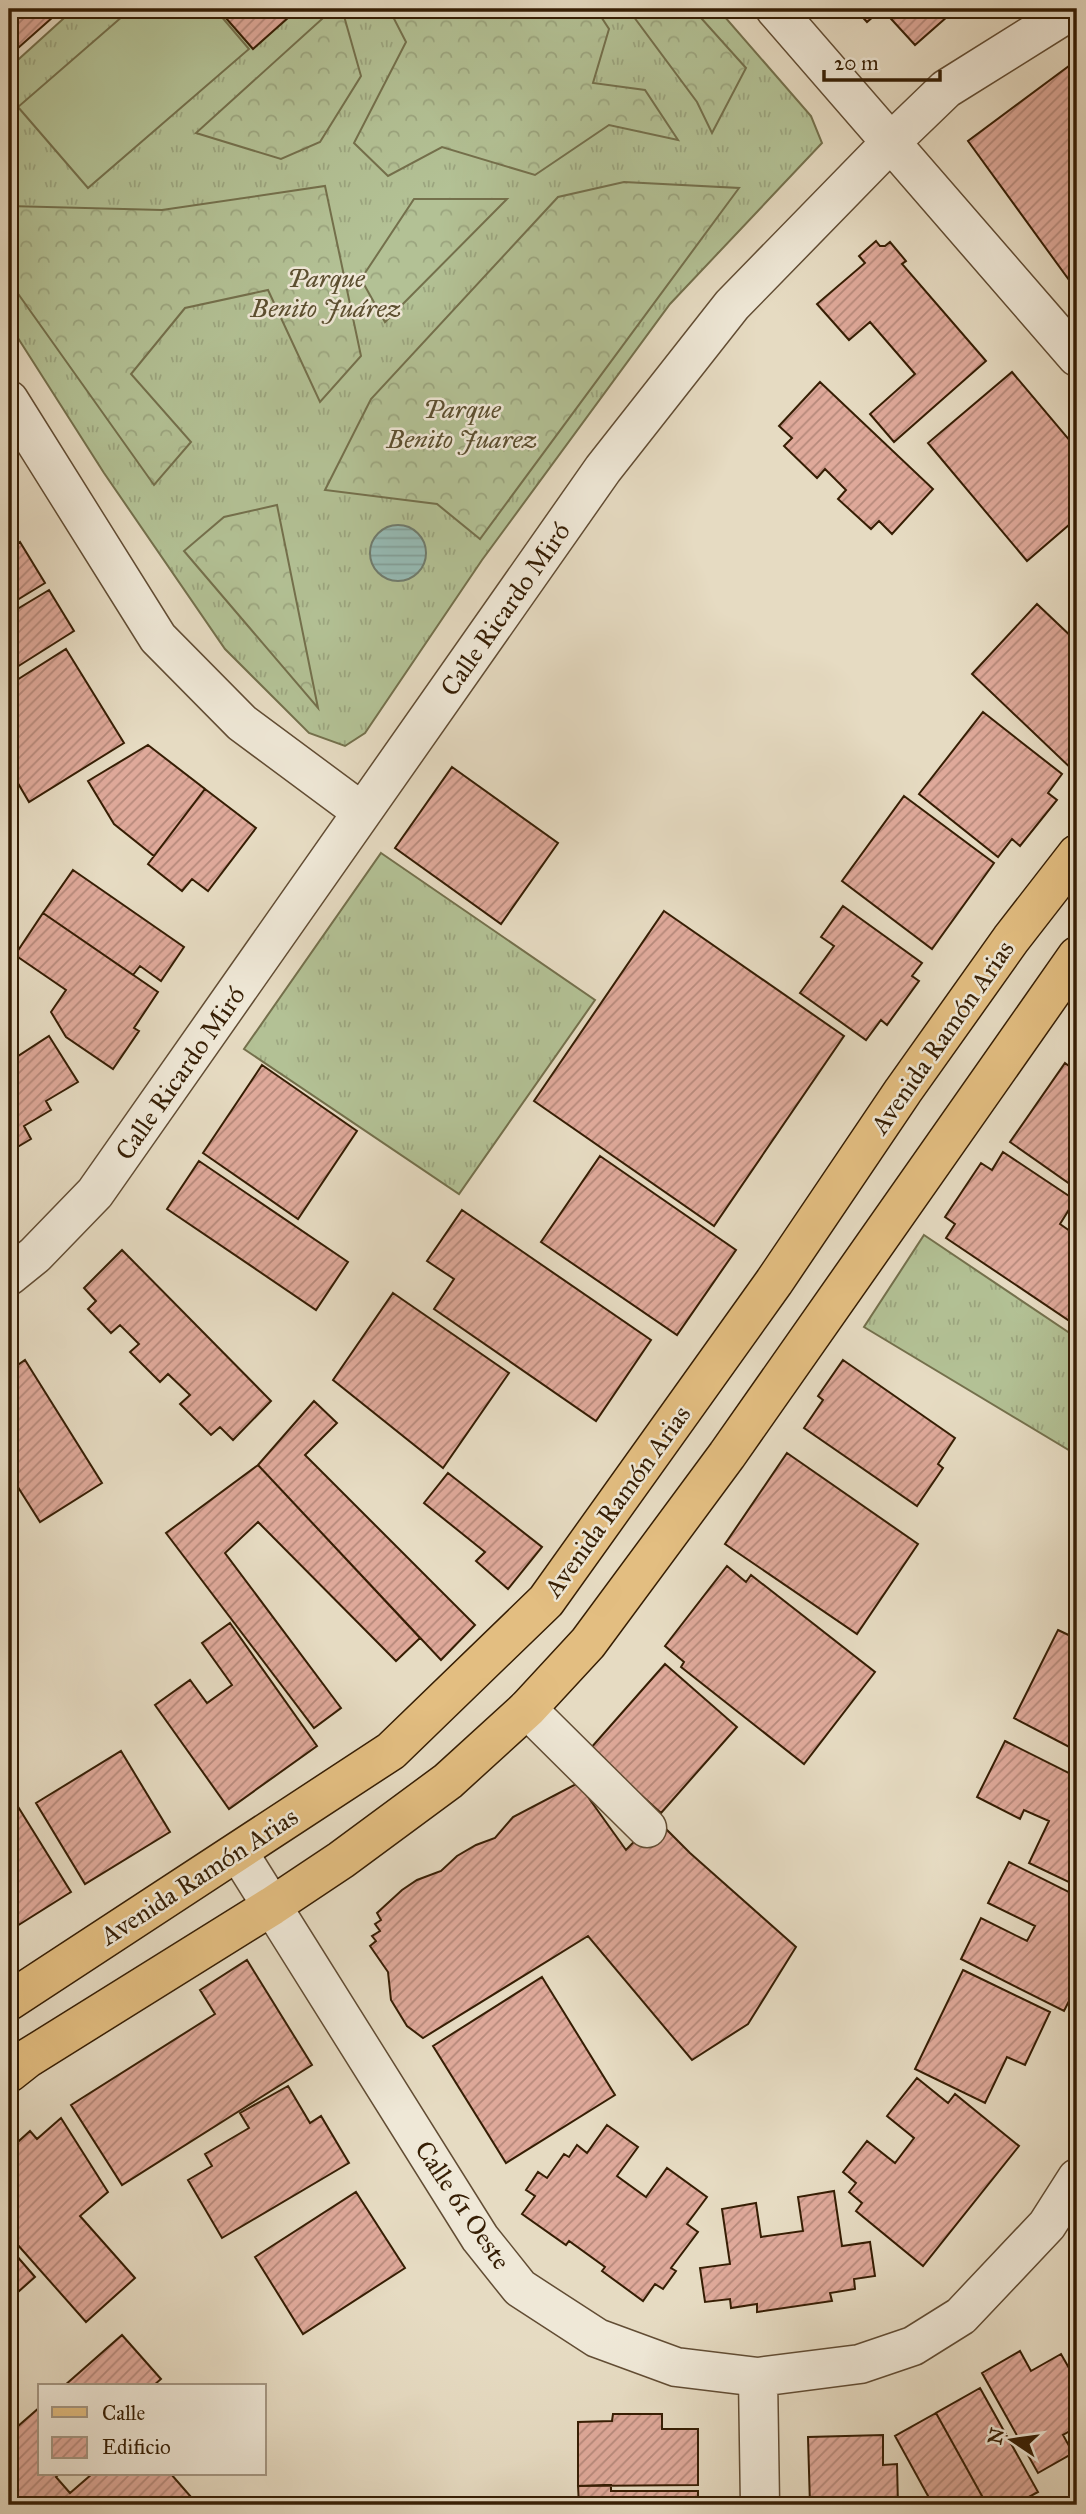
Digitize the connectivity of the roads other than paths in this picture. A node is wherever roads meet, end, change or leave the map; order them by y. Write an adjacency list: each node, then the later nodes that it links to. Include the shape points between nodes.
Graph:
1 (775, 9): 4 (street)
2 (1074, 9): 3 (street, Calle Ricardo Miró)
3 (946, 89): 4 (street, Calle Ricardo Miró); 5 (street, via 931,141)
4 (890, 143): 5 (street); 8 (street, Calle Ricardo Miró, via 732,305 603,470)
5 (936, 195): 6 (street)
6 (1077, 357)
7 (9, 400): 8 (street, via 158,638 242,723)
8 (362, 812): 11 (street, Calle Ricardo Miró, via 95,1193)
9 (1077, 854): 12 (main road, Avenida Ramón Arias, via 903,1090)
10 (1077, 956): 13 (main road)
11 (9, 1276)
12 (774, 1282): 13 (main road); 16 (main road, Avenida Ramón Arias, via 546,1601 391,1751)
13 (825, 1317): 14 (main road, via 588,1643)
14 (527, 1709): 15 (street); 17 (main road, via 448,1782)
15 (647, 1828)
16 (237, 1852): 17 (street, Calle 61 Oeste); 18 (main road, Avenida Ramón Arias)
17 (272, 1906): 19 (main road); 21 (street, Calle 61 Oeste, via 480,2238 520,2288 597,2337 676,2367)
18 (9, 2001)
19 (9, 2073)
20 (1077, 2178): 21 (street, Calle 61 Oeste, via 1047,2225 961,2316 914,2346 860,2364)
21 (758, 2377): 22 (street)
22 (760, 2505)

